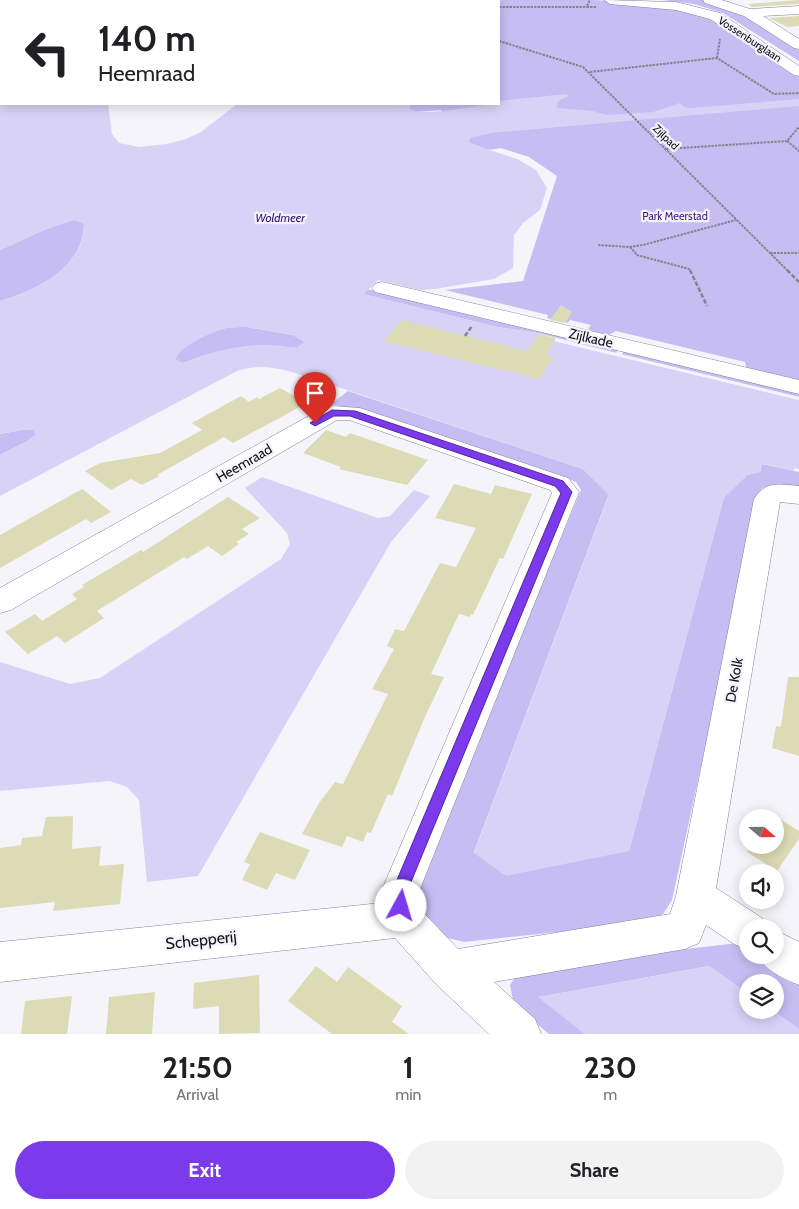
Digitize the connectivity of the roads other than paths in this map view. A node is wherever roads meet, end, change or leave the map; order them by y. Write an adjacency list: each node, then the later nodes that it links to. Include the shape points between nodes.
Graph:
1 (610, 0): 8 (street, Vossenburglaan, via 676,6 715,16)
2 (650, 0): 7 (street, Vossenburglaan, via 692,5 726,16)
3 (707, 0): 5 (street, Vossenburglaan)
4 (799, 10): 5 (street)
5 (749, 14): 6 (street, Vossenburglaan)
6 (799, 45)
7 (799, 64)
8 (799, 72)
9 (382, 288): 10 (street, Zijlkade)
10 (799, 387)
11 (799, 495): 13 (street, De Kolk, via 775,492 767,500)
12 (0, 602): 14 (street, Heemraad, via 332,413 351,413 559,484 566,492 398,894)
13 (695, 896): 15 (street); 19 (street, De Kolk, via 686,930)
14 (403, 919): 17 (street, Schepperij); 19 (street)
15 (739, 925)
16 (784, 955): 18 (street)
17 (0, 962)
18 (799, 965)
19 (450, 970): 20 (street)
20 (520, 1034)

